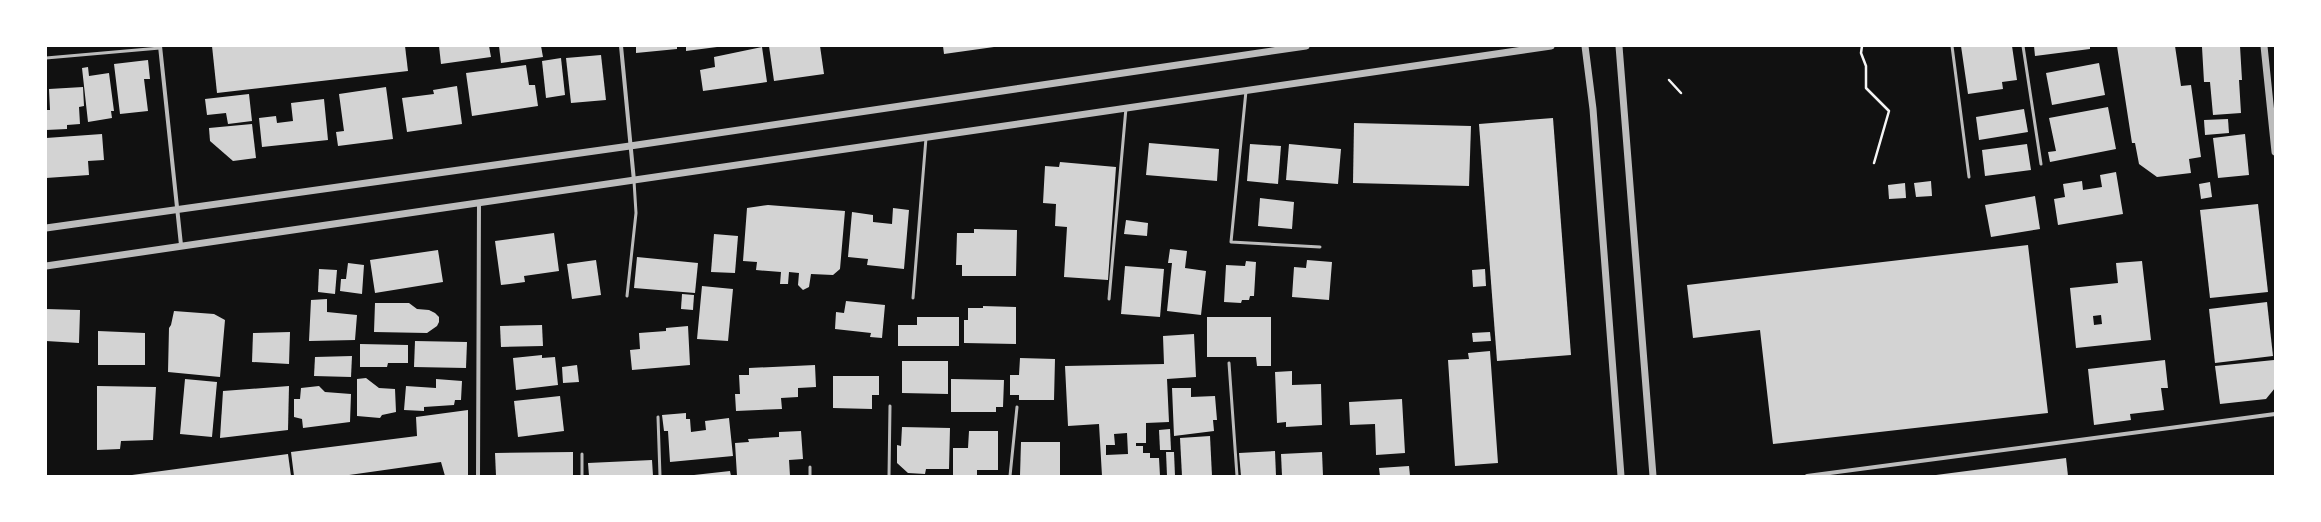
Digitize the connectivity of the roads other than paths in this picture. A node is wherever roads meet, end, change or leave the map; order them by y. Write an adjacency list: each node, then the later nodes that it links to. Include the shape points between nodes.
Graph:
1 (621, 46): 14 (street)
2 (1306, 46): 14 (street)
3 (1551, 46): 11 (street)
4 (1585, 46): 42 (street, via 1593,109)
5 (1619, 46): 43 (street)
6 (1952, 46): 17 (lane)
7 (2023, 46): 16 (lane)
8 (2264, 46): 15 (street)
9 (160, 47): 10 (lane); 20 (street)
10 (46, 58)
11 (1246, 91): 12 (street); 23 (lane, via 1231,242)
12 (1126, 108): 13 (street); 27 (lane)
13 (926, 138): 18 (street); 26 (lane)
14 (630, 146): 18 (street); 20 (street)
15 (2275, 152)
16 (2041, 164)
17 (1970, 177)
18 (634, 181): 19 (street); 25 (lane, via 636,213)
19 (479, 203): 22 (street); 35 (street)
20 (176, 209): 21 (street); 22 (street)
21 (46, 228)
22 (181, 245): 24 (street)
23 (1320, 247)
24 (46, 266)
25 (627, 296)
26 (913, 298)
27 (1109, 299)
28 (1228, 363): 41 (lane)
29 (890, 406): 39 (lane)
30 (1017, 407): 40 (lane)
31 (2275, 414): 44 (street)
32 (658, 417): 37 (lane)
33 (582, 454): 36 (lane)
34 (810, 467): 38 (lane)
35 (478, 476)
36 (582, 476)
37 (660, 476)
38 (810, 476)
39 (889, 476)
40 (1010, 476)
41 (1237, 476)
42 (1622, 476)
43 (1653, 476)
44 (1807, 476)

